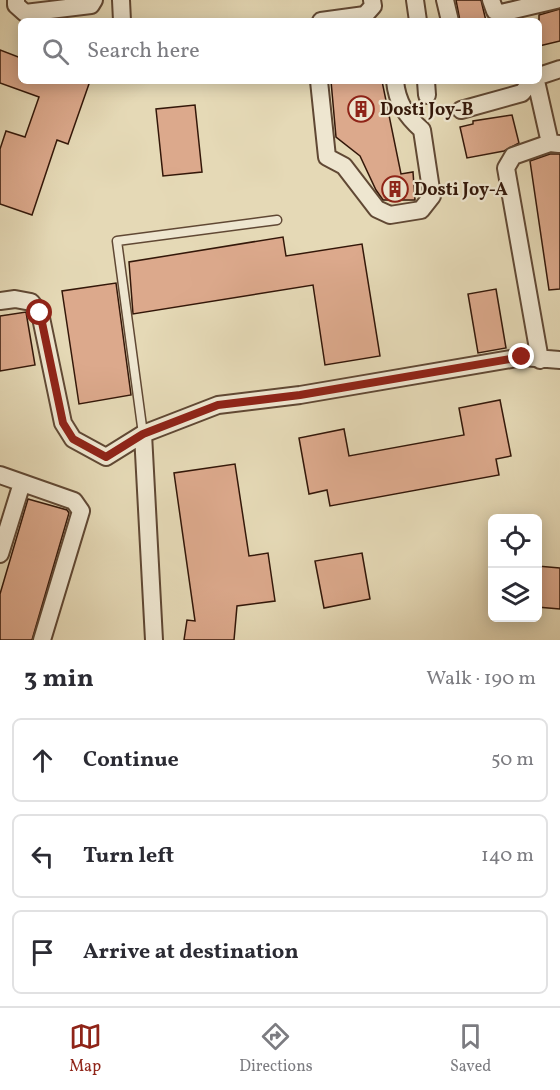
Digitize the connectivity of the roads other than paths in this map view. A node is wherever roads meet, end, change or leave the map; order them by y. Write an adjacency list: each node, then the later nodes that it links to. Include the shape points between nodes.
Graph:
1 (16, 0): 2 (street, via 25,13 91,5)
2 (94, 0)
3 (121, 0): 9 (street)
4 (372, 0): 10 (street, via 373,6 365,15)
5 (415, 0): 11 (street)
6 (445, 0): 12 (street)
7 (491, 0): 8 (street, via 495,11 501,13)
8 (556, 0)
9 (122, 18)
10 (343, 18)
11 (418, 18)
12 (449, 18)
13 (560, 69): 14 (street)
14 (542, 75)
15 (319, 84): 16 (street, via 327,157 344,166 377,209 390,215 421,210 432,196 422,130 397,98)
16 (395, 84)
17 (531, 84): 19 (street, via 522,93)
18 (535, 84): 20 (street)
19 (461, 110)
20 (555, 143): 23 (street, via 513,156 506,168)
21 (277, 220): 25 (lane, via 117,241)
22 (0, 301): 25 (street, via 31,302 40,313 63,423 73,439 106,457)
23 (540, 360): 24 (street); 25 (street, via 514,359 218,405)
24 (560, 360)
25 (143, 434): 30 (street)
26 (0, 475): 27 (street)
27 (22, 483): 28 (street); 29 (street, via 74,501 81,511)
28 (0, 554)
29 (42, 640)
30 (154, 640)

